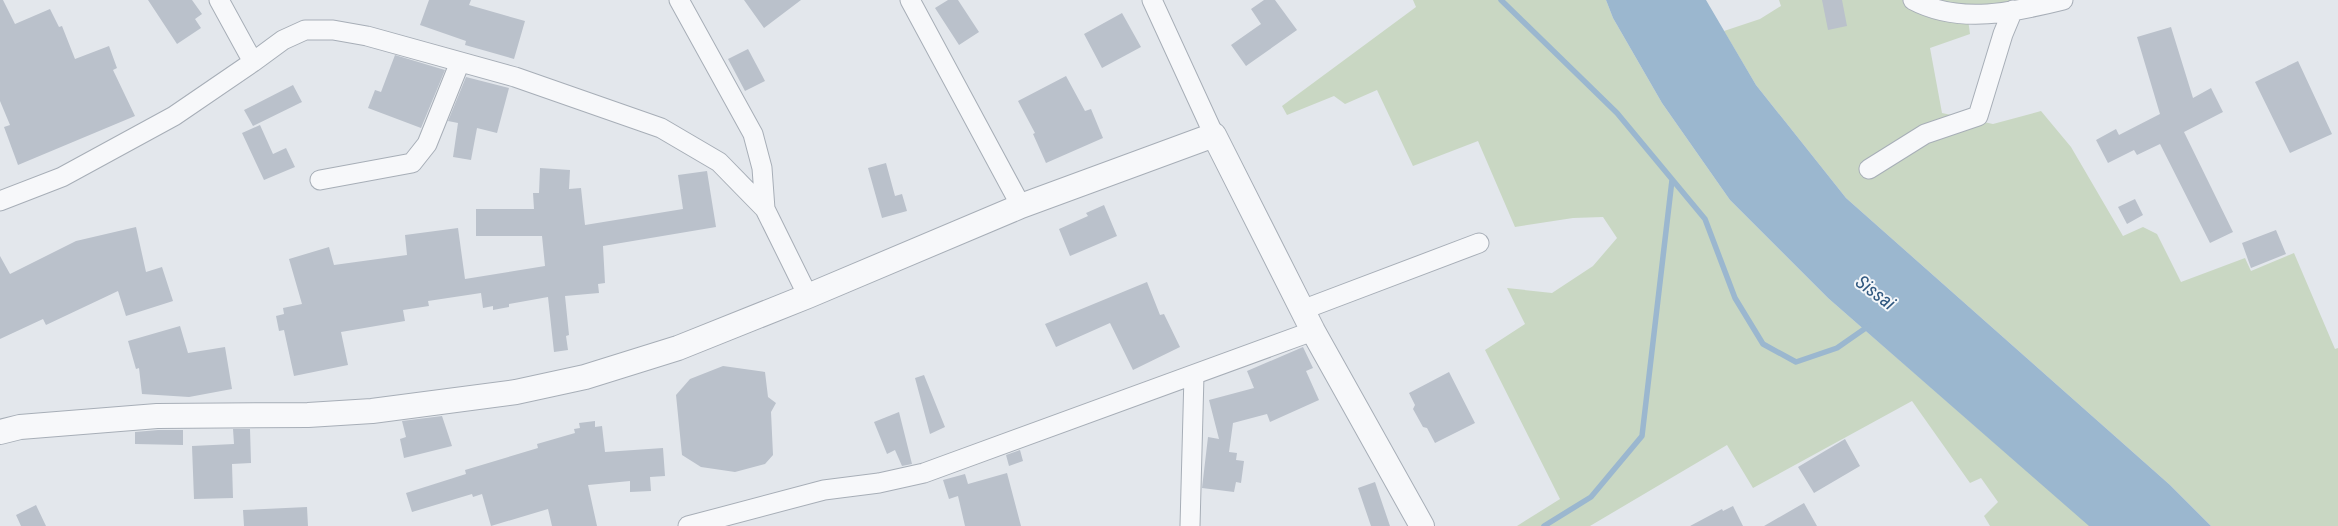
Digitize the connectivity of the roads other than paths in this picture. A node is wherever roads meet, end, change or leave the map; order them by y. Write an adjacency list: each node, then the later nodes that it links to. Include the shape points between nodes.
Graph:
1 (219, 0): 8 (street)
2 (679, 0): 15 (street, via 753,134 762,168)
3 (910, 0): 14 (street)
4 (1152, 0): 10 (street)
5 (1913, 0): 7 (street, via 1953,14 1982,15)
6 (2064, 0): 7 (street)
7 (2013, 10): 11 (street, via 1978,116 1925,134)
8 (252, 62): 9 (street, via 283,40 305,30 333,30 367,36); 13 (street, via 174,116 62,177)
9 (460, 62): 12 (street, via 418,158 412,163); 15 (street, via 515,77 661,128 719,162)
10 (1214, 135): 14 (street); 18 (street)
11 (1869, 169)
12 (320, 180)
13 (0, 201)
14 (1021, 206): 17 (street)
15 (765, 209): 17 (street)
16 (1478, 243): 18 (street)
17 (808, 296): 21 (street, via 678,348 585,377 516,392 372,411 308,415 157,416 20,427)
18 (1302, 310): 19 (street)
19 (1313, 331): 20 (street); 24 (street)
20 (1194, 375): 22 (street, via 924,473 824,490); 23 (street)
21 (0, 432)
22 (688, 526)
23 (1190, 526)
24 (1422, 526)

